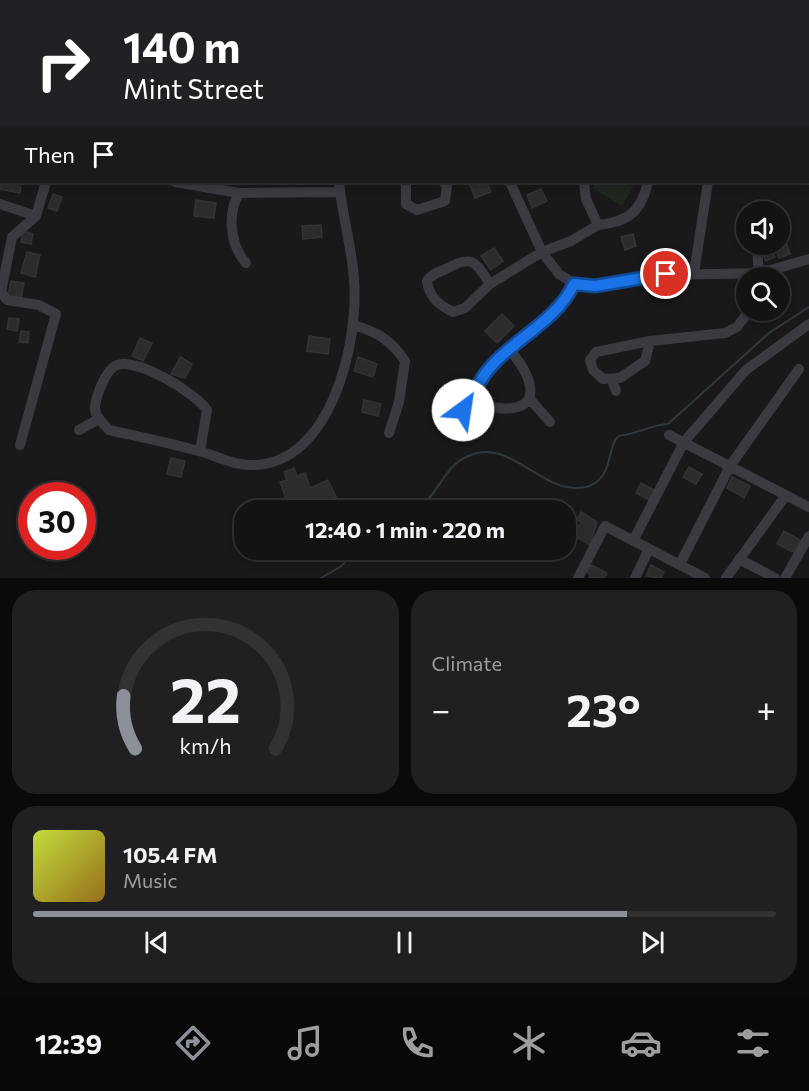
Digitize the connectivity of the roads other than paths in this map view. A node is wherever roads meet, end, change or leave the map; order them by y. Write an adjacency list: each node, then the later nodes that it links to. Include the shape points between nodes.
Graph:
1 (46, 183): 12 (street)
2 (181, 183): 10 (street)
3 (406, 183): 4 (street, via 410,212 445,201)
4 (444, 183)
5 (510, 183): 14 (street)
6 (584, 183): 13 (street, via 586,199)
7 (648, 183): 13 (street, via 640,214)
8 (708, 183): 18 (street)
9 (340, 187): 10 (street); 24 (street, via 354,280)
10 (239, 193): 16 (street, via 232,222 237,251)
11 (0, 204): 12 (street)
12 (36, 216): 39 (street, via 12,237 1,292 7,300 39,304 56,314)
13 (598, 225): 14 (street)
14 (542, 252): 20 (street); 21 (street, via 559,274)
15 (809, 259): 17 (street)
16 (246, 263)
17 (784, 267)
18 (694, 273): 19 (street); 21 (street, via 595,286)
19 (736, 274)
20 (490, 284): 20 (street, via 465,308 453,312 440,305 423,279 461,261 470,261 478,265)
21 (574, 284): 26 (street, via 554,312)
22 (742, 321): 25 (street, via 725,333)
23 (809, 324): 38 (street, via 746,370)
24 (354, 325): 36 (street, via 386,338 410,360); 40 (street, via 339,382 323,420 292,455 273,464 246,465)
25 (650, 341): 28 (street, via 645,361); 28 (street, via 596,352 590,360 593,370 603,379)
26 (510, 350): 30 (street, via 494,359 475,391); 31 (street, via 529,376)
27 (799, 369): 41 (street)
28 (612, 380): 29 (street)
29 (616, 391)
30 (478, 397): 31 (street, via 486,406 500,409 525,403); 32 (street)
31 (529, 398): 34 (street)
32 (463, 410)
33 (99, 419): 35 (street); 40 (street, via 109,430); 40 (street, via 94,408 105,377 114,366 125,364 172,382 203,403 207,417)
34 (550, 422)
35 (79, 430)
36 (389, 433)
37 (669, 435): 38 (street)
38 (684, 442): 41 (street); 45 (street)
39 (20, 444)
40 (200, 451)
41 (730, 466): 42 (street); 48 (street)
42 (786, 495): 43 (street); 47 (street)
43 (809, 507)
44 (809, 536): 54 (street)
45 (633, 541): 46 (street); 50 (street, via 605,526)
46 (649, 549): 48 (street); 51 (street)
47 (739, 559): 52 (street); 53 (street)
48 (680, 564): 49 (street)
49 (699, 576)
50 (578, 578)
51 (634, 578)
52 (726, 578)
53 (776, 578)
54 (785, 578)

